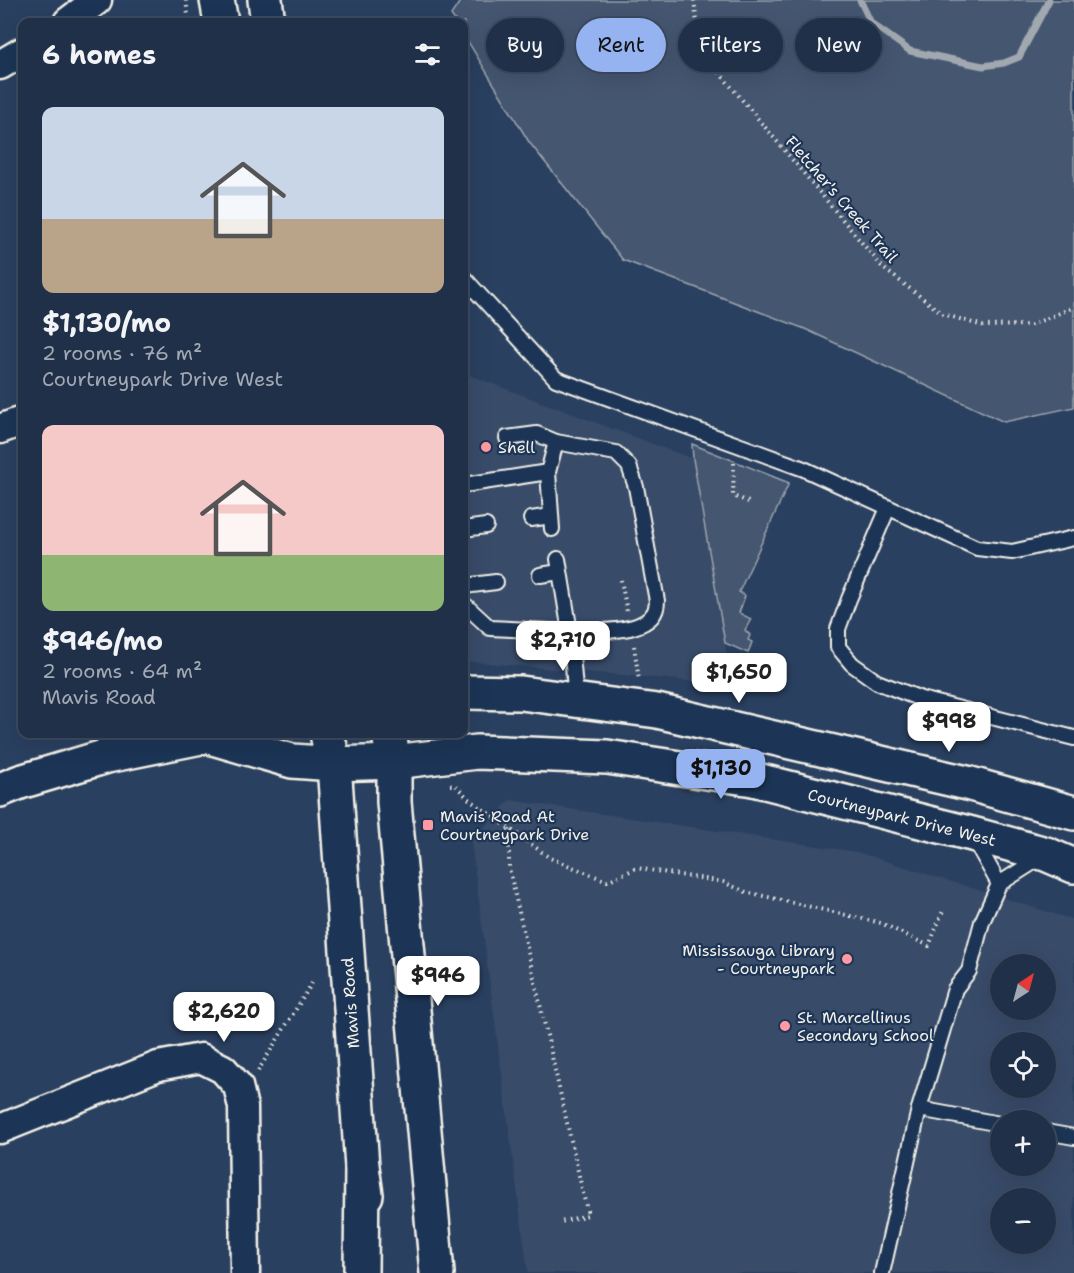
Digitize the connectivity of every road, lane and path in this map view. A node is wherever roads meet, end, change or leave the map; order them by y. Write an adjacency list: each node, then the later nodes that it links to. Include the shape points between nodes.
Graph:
1 (98, 0): 6 (street)
2 (186, 0): 7 (path)
3 (217, 0): 8 (main road)
4 (265, 0): 9 (main road)
5 (694, 0): 13 (path, Fletcher's Creek Trail, via 699,38 713,65 883,268 943,314 983,326 1032,324)
6 (73, 18)
7 (188, 18)
8 (220, 18)
9 (267, 18)
10 (18, 54): 11 (street)
11 (0, 65)
12 (468, 282): 18 (lane, via 556,379)
13 (1074, 307)
14 (18, 422): 15 (street)
15 (0, 429)
16 (507, 438): 17 (lane, via 537,434)
17 (556, 442): 19 (lane); 31 (lane, via 616,453 629,466 657,602 657,609 647,622 631,629)
18 (735, 444): 21 (path, via 733,496); 22 (lane)
19 (548, 472): 20 (lane); 23 (lane, via 552,523)
20 (468, 484)
21 (749, 502)
22 (888, 508): 26 (lane, via 977,548 1012,552); 36 (lane, via 838,629 838,647 852,664 877,682 921,699)
23 (531, 519)
24 (486, 526): 25 (lane)
25 (468, 528)
26 (1074, 538)
27 (540, 575): 31 (lane, via 559,566)
28 (496, 582): 29 (lane)
29 (468, 586)
30 (468, 608): 31 (lane, via 490,627)
31 (570, 632): 33 (lane)
32 (468, 692): 33 (main road)
33 (576, 700): 41 (main road, via 657,711 967,783)
34 (193, 738): 40 (main road, via 106,756)
35 (218, 738): 38 (main road, Courtneypark Drive West, via 292,761)
36 (1074, 738)
37 (391, 748): 38 (main road, Courtneypark Drive West); 43 (main road, Courtneypark Drive West, via 607,757 753,779); 59 (main road)
38 (330, 749): 54 (main road, Mavis Road)
39 (446, 785): 42 (path, via 455,785)
40 (0, 790)
41 (1074, 813)
42 (509, 828): 46 (path, via 550,858 607,881 637,868 723,882 746,892 881,923 928,946); 55 (path, via 509,867 588,1215)
43 (972, 834): 44 (main road, Courtneypark Drive West); 45 (lane)
44 (1060, 860): 45 (lane)
45 (999, 884): 49 (lane, via 982,922 969,971 955,989)
46 (944, 908)
47 (312, 983): 48 (path, via 257,1071)
48 (238, 1086): 51 (street, via 223,1069 201,1058 158,1066); 56 (street, via 243,1107)
49 (919, 1109): 50 (lane); 60 (lane)
50 (990, 1122)
51 (0, 1129)
52 (1056, 1134): 53 (lane)
53 (1074, 1137)
54 (362, 1167): 57 (main road); 58 (main road, Mavis Road)
55 (561, 1222)
56 (245, 1273)
57 (361, 1273)
58 (375, 1273)
59 (436, 1273)
60 (882, 1273)

